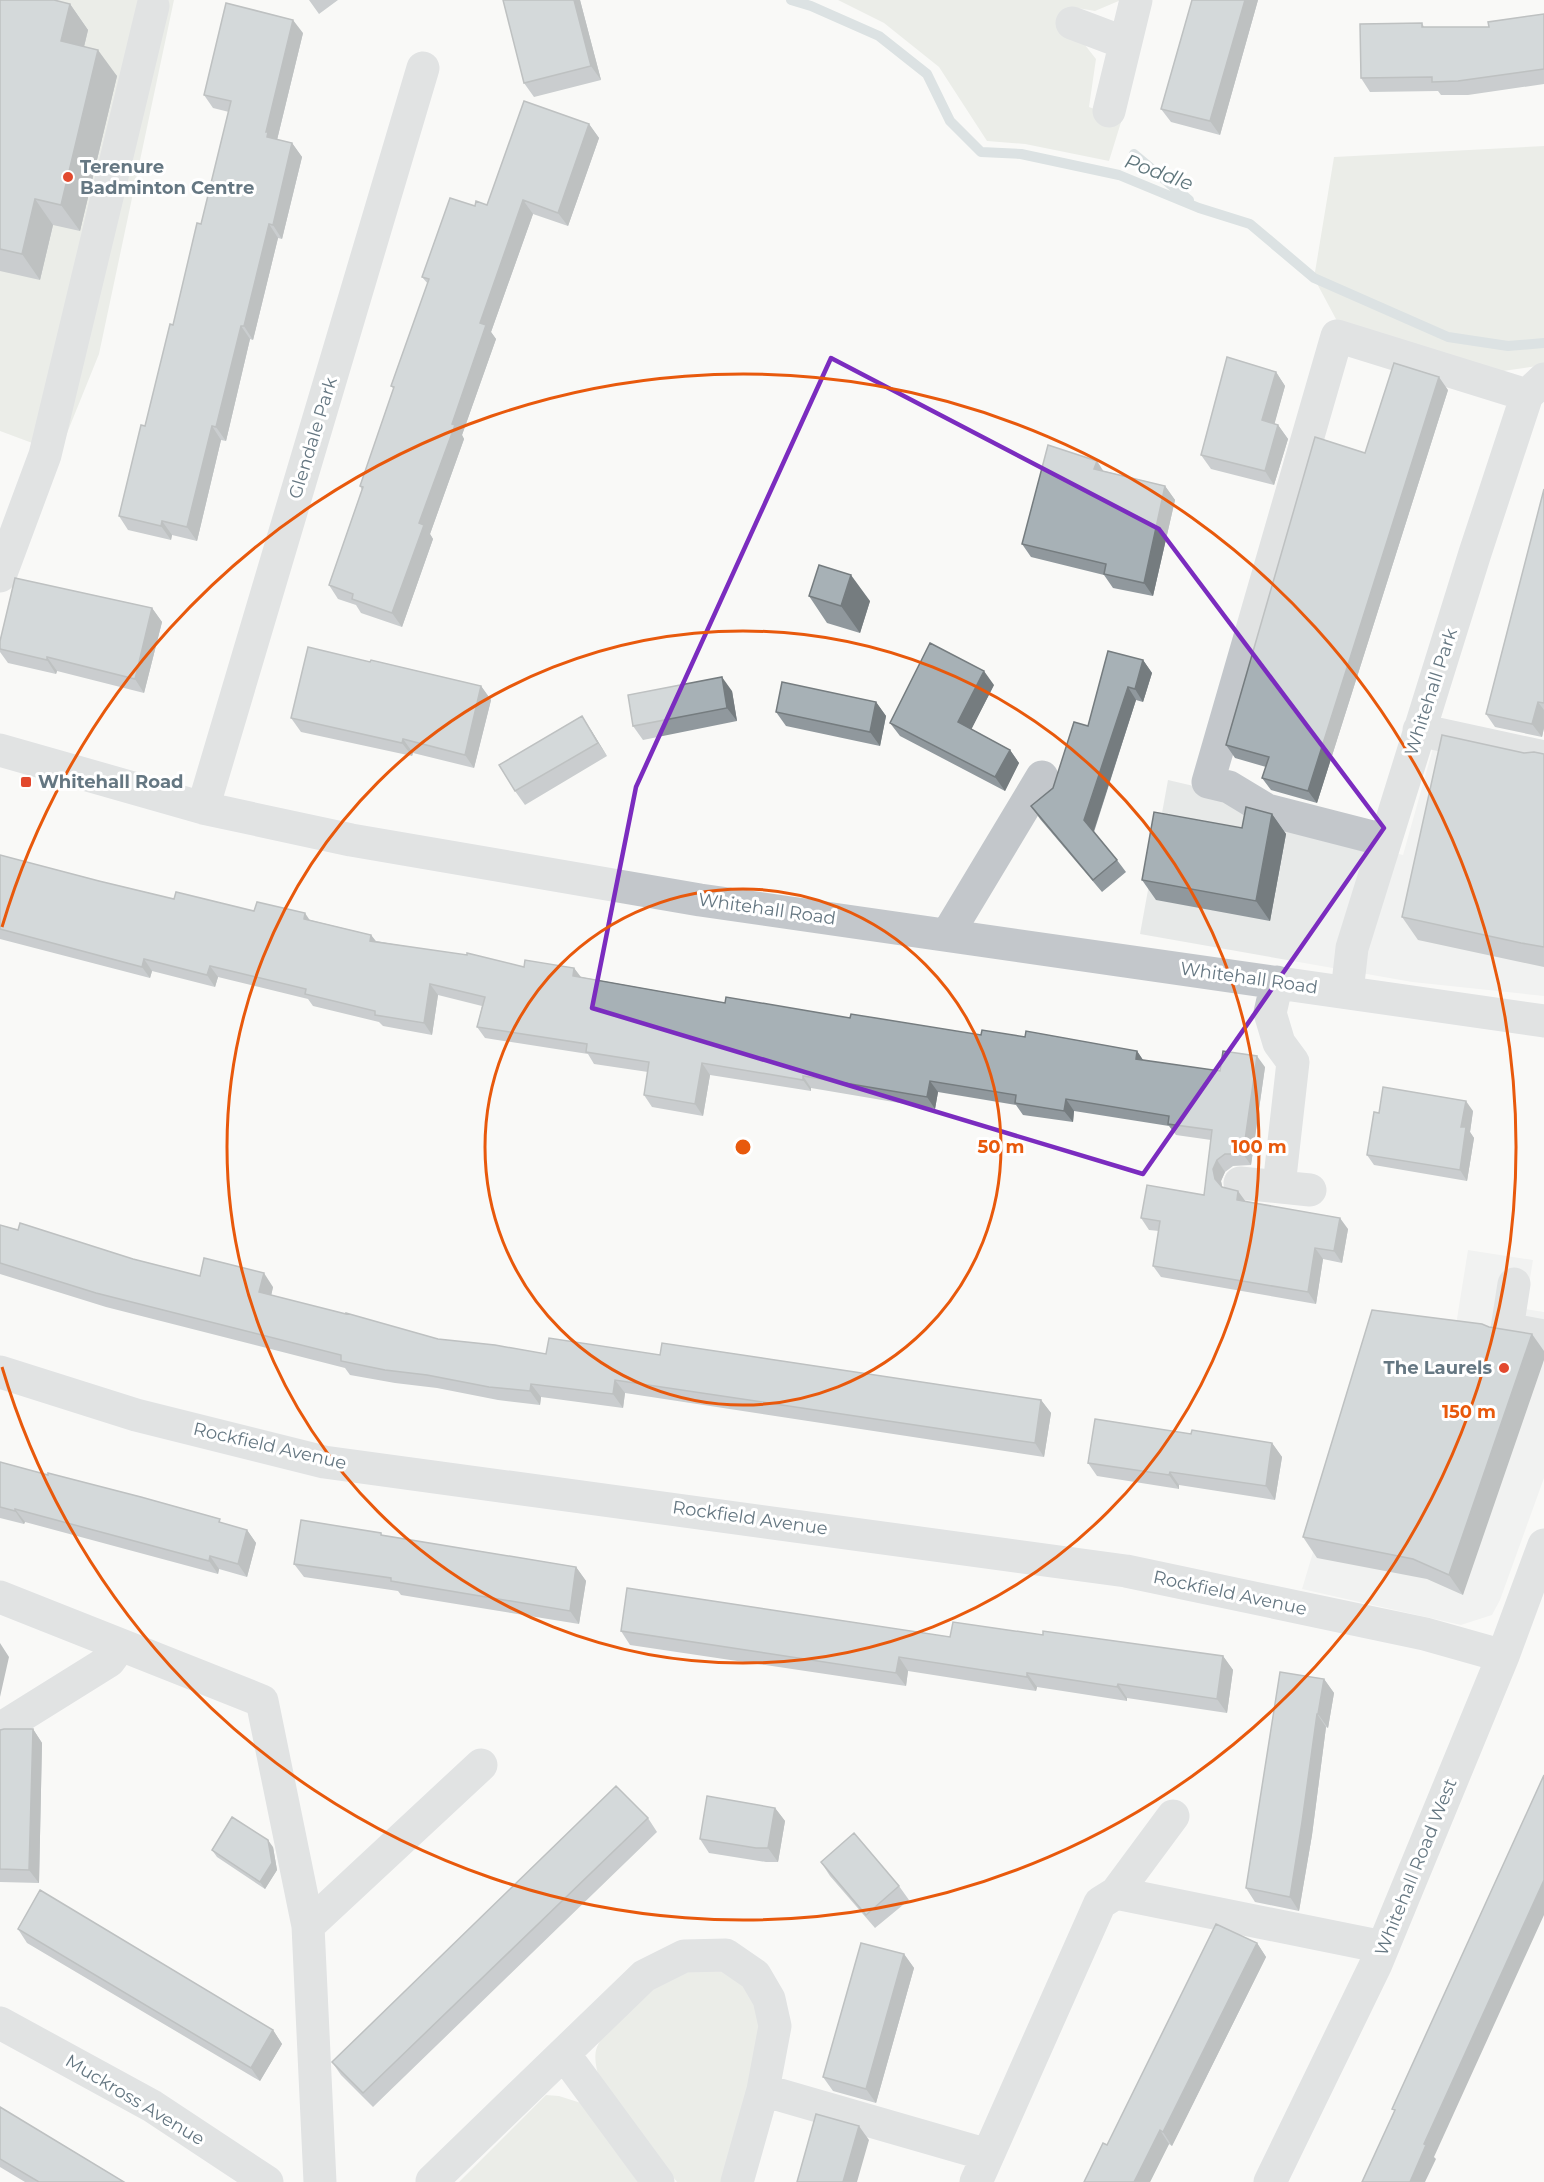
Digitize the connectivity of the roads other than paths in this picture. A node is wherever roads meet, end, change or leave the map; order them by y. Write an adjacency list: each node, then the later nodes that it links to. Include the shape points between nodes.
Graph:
1 (1136, 0): 4 (street)
2 (153, 6): 8 (street, via 45,455)
3 (1072, 23): 4 (street)
4 (1125, 43): 6 (street)
5 (423, 68): 13 (street, Glendale Park)
6 (1109, 111)
7 (1536, 387): 9 (street, Whitehall Park); 14 (street, via 1337,336 1208,782 1229,787 1267,810)
8 (0, 576)
9 (1419, 730): 11 (street); 14 (street, Whitehall Park)
10 (0, 750): 13 (street, Whitehall Road)
11 (1544, 756)
12 (1042, 777): 15 (street)
13 (203, 808): 15 (street, Whitehall Road, via 351,840 700,900)
14 (1384, 840): 17 (street, Whitehall Park, via 1352,948)
15 (947, 935): 16 (street, Whitehall Road)
16 (1277, 982): 17 (street, Whitehall Road); 19 (street, via 1270,1013 1279,1043 1293,1062 1295,1188)
17 (1347, 992): 18 (street, Whitehall Road)
18 (1544, 1021)
19 (1240, 1183)
20 (1514, 1284): 21 (street, via 1507,1329)
21 (1544, 1336)
22 (0, 1372): 26 (street, Rockfield Avenue, via 136,1415 324,1462 1126,1571 1425,1634)
23 (1542, 1560): 26 (street, Whitehall Road West)
24 (0, 1598): 25 (street)
25 (120, 1646): 27 (street, via 109,1660); 31 (street, via 262,1701)
26 (1503, 1656): 32 (street, Whitehall Road West)
27 (0, 1729)
28 (482, 1765): 31 (street)
29 (1173, 1816): 30 (street)
30 (1116, 1893): 32 (street); 36 (street, via 1101,1903)
31 (308, 1926): 39 (street)
32 (1383, 1947): 42 (street, Whitehall Road West)
33 (0, 2023): 38 (street, Muckross Avenue, via 152,2106)
34 (564, 2054): 35 (street, via 644,1976 684,1956 726,1954 755,1975 769,1999 775,2026); 37 (street); 40 (street)
35 (763, 2090): 36 (street); 41 (street)
36 (982, 2168)
37 (432, 2181)
38 (267, 2182)
39 (320, 2182)
40 (658, 2182)
41 (737, 2182)
42 (1270, 2182)

